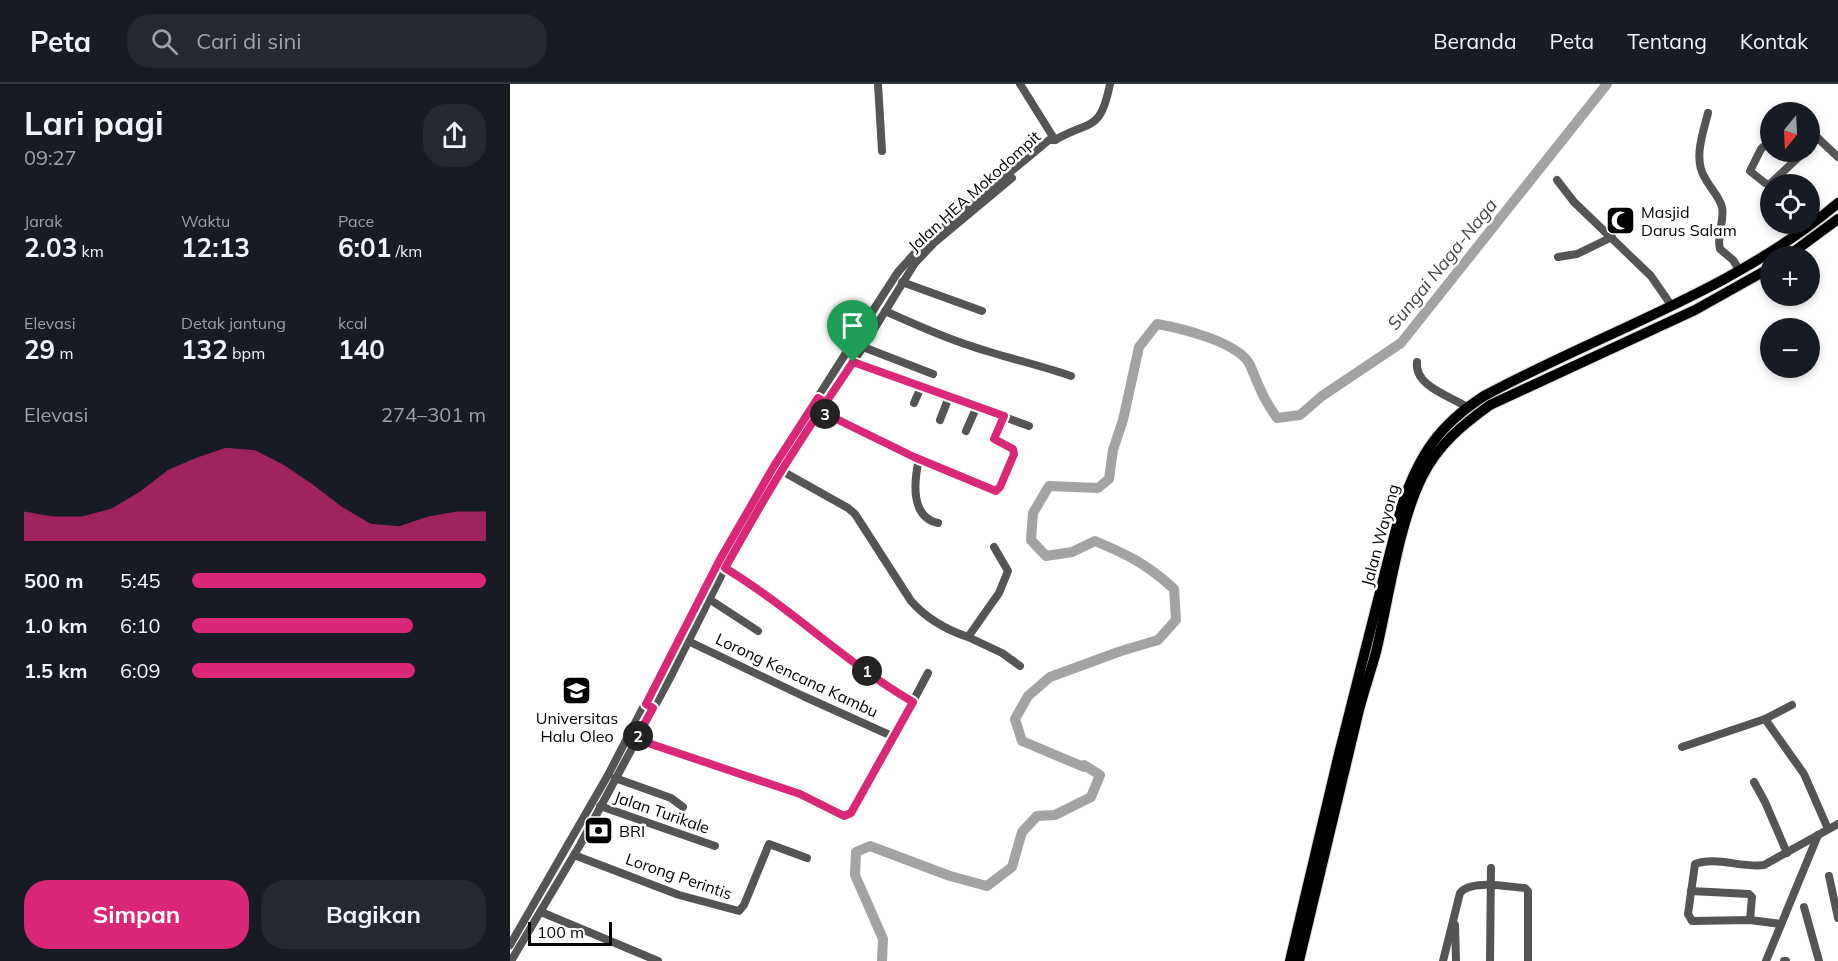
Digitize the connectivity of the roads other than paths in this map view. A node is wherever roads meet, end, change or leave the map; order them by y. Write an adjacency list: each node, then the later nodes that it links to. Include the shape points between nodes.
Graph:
1 (878, 84): 8 (street)
2 (1020, 84): 6 (street)
3 (1025, 84): 6 (street)
4 (1110, 84): 6 (street, via 1095,122)
5 (1708, 113): 22 (street, via 1700,169 1721,204 1720,249)
6 (1055, 140): 24 (street, Jalan HEA Mokodompit, via 934,243); 35 (street, Jalan HEA Mokodompit, via 1049,140 961,212 906,262)
7 (1820, 140): 10 (street)
8 (882, 151)
9 (1760, 151): 13 (street, via 1750,171)
10 (1838, 157)
11 (1794, 162): 12 (street)
12 (1781, 174)
13 (1760, 179)
14 (1557, 180): 17 (street)
15 (1838, 203): 18 (main road, Jalan Wayong)
16 (1838, 219): 19 (main road)
17 (1612, 237): 20 (street, via 1577,254); 25 (street, via 1651,276)
18 (1783, 246)
19 (1802, 246)
20 (1558, 256)
21 (1760, 260): 22 (main road, Jalan Wayong)
22 (1740, 271): 25 (main road, Jalan Wayong)
23 (1760, 274): 89 (main road, Jalan Wayong, via 1695,310 1490,405 1451,435 1430,463 1404,531)
24 (902, 282): 26 (street, Jalan HEA Mokodompit); 27 (street)
25 (1671, 305): 38 (main road, Jalan Wayong, via 1492,391)
26 (885, 311): 28 (street, Jalan HEA Mokodompit); 32 (street, via 965,344)
27 (982, 311)
28 (863, 347): 29 (street, Jalan HEA Mokodompit); 31 (street)
29 (853, 362): 33 (street); 35 (street, Jalan HEA Mokodompit)
30 (1417, 362): 38 (street, via 1417,371 1429,386)
31 (933, 374)
32 (1071, 376)
33 (921, 387): 34 (street); 36 (street)
34 (949, 397): 37 (street); 41 (street)
35 (822, 400): 39 (street, Jalan HEA Mokodompit); 44 (street, Jalan HEA Mokodompit)
36 (914, 404)
37 (977, 406): 40 (street); 43 (street)
38 (1467, 407): 88 (main road, Jalan Wayong, via 1426,452 1402,505)
39 (820, 411): 44 (street, Jalan HEA Mokodompit); 45 (street)
40 (1004, 416): 42 (street); 45 (street, via 994,439 1013,449 1014,454 996,491)
41 (940, 420)
42 (1029, 426)
43 (966, 431)
44 (791, 447): 46 (street, Jalan HEA Mokodompit); 49 (street, Jalan HEA Mokodompit)
45 (919, 459): 47 (street, via 916,497 925,518)
46 (782, 471): 49 (street, Jalan HEA Mokodompit); 52 (street, via 855,514 918,609)
47 (938, 523)
48 (994, 547): 52 (street, via 1007,566 1008,575)
49 (721, 566): 50 (street, Jalan HEA Mokodompit); 56 (street); 58 (street, Jalan HEA Mokodompit)
50 (709, 599): 51 (street); 53 (street, Jalan HEA Mokodompit)
51 (758, 631)
52 (968, 637): 54 (street, via 1002,652)
53 (688, 640): 58 (street, Jalan HEA Mokodompit); 60 (street, Lorong Kencana Kambu)
54 (1020, 666)
55 (928, 673): 56 (street)
56 (913, 702): 60 (street)
57 (1792, 705): 59 (street)
58 (650, 706): 61 (street, Jalan HEA Mokodompit); 75 (street, Jalan HEA Mokodompit)
59 (1765, 719): 62 (street); 68 (street, via 1804,774)
60 (894, 737): 61 (street, via 851,813 844,816 800,794)
61 (636, 739): 63 (street, Jalan HEA Mokodompit)
62 (1682, 747)
63 (615, 778): 65 (street, Jalan HEA Mokodompit); 66 (street, via 671,798)
64 (1754, 782): 71 (street)
65 (600, 806): 70 (street, Jalan Turikale); 72 (street, Jalan HEA Mokodompit)
66 (683, 807)
67 (1838, 824): 68 (street)
68 (1828, 829): 69 (street)
69 (1818, 835): 71 (street); 84 (street)
70 (715, 846)
71 (1786, 853): 78 (street, via 1764,865 1697,863)
72 (574, 855): 73 (street, Lorong Perintis, via 679,895 740,911 768,845); 75 (street, Jalan HEA Mokodompit)
73 (807, 858)
74 (1491, 868): 77 (street)
75 (559, 872): 80 (street, Jalan HEA Mokodompit); 85 (street, Jalan HEA Mokodompit)
76 (1829, 876): 81 (street)
77 (1492, 886): 82 (street, via 1467,887 1460,893); 92 (street); 93 (street, via 1528,891)
78 (1691, 891): 83 (street, via 1749,894); 83 (street, via 1688,914 1692,921)
79 (1804, 907): 95 (street)
80 (541, 912): 86 (street, Jalan HEA Mokodompit); 87 (street)
81 (1838, 918)
82 (1454, 919): 90 (street); 91 (street)
83 (1750, 920): 84 (street)
84 (1782, 924): 94 (street)
85 (510, 945)
86 (511, 961)
87 (658, 961)
88 (1290, 961)
89 (1299, 961)
90 (1443, 961)
91 (1456, 961)
92 (1492, 961)
93 (1528, 961)
94 (1766, 961)
95 (1819, 961)

